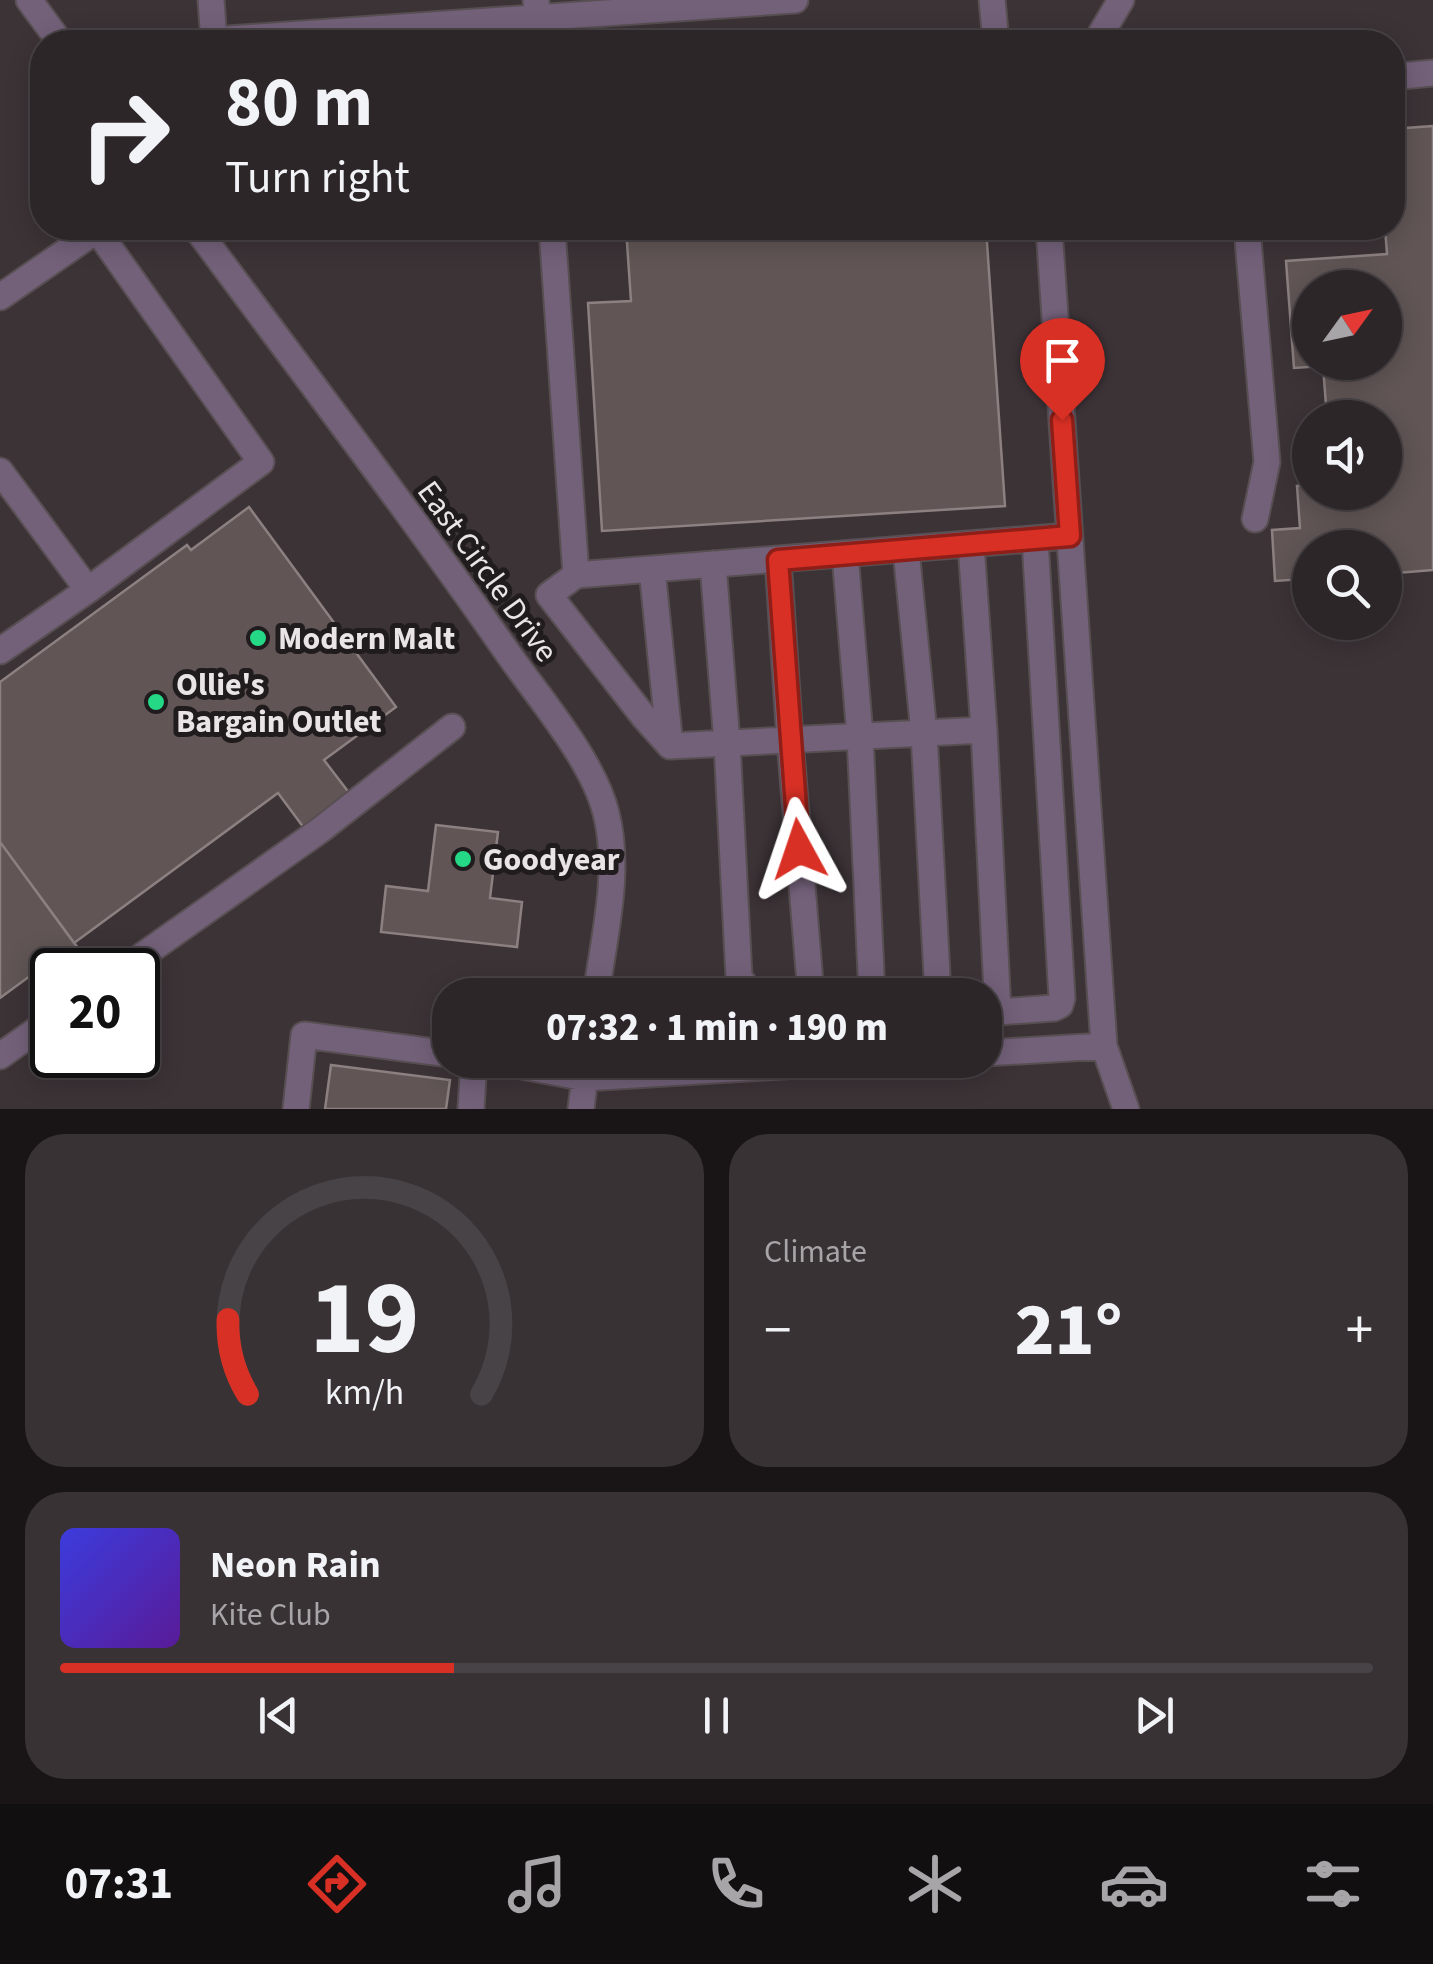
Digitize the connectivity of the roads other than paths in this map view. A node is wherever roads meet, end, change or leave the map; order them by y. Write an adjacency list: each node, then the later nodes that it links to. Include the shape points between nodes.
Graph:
1 (29, 0): 7 (street)
2 (211, 0): 8 (street)
3 (795, 0): 6 (street)
4 (992, 0): 10 (street)
5 (1121, 0): 11 (street)
6 (537, 20): 9 (street)
7 (51, 30)
8 (213, 30)
9 (383, 30)
10 (995, 30)
11 (1103, 30)
12 (1433, 73): 13 (street)
13 (1405, 76)
14 (83, 240): 20 (street)
15 (104, 240): 32 (street, via 261,462)
16 (205, 240): 42 (street, East Circle Drive, via 592,773 611,846)
17 (553, 240): 31 (street)
18 (1049, 240): 23 (street)
19 (1248, 240): 22 (street, via 1267,462)
20 (0, 297)
21 (0, 471): 32 (street)
22 (1255, 518)
23 (1070, 536): 24 (street); 50 (street)
24 (1034, 539): 25 (street); 48 (street, via 1062,998 1054,1008)
25 (971, 544): 26 (street); 35 (street)
26 (906, 550): 27 (street); 36 (street)
27 (844, 554): 28 (street); 37 (street)
28 (778, 560): 29 (street); 38 (street)
29 (713, 564): 30 (street); 39 (street)
30 (652, 569): 31 (street); 40 (street)
31 (576, 575): 40 (street, via 549,595)
32 (88, 590): 33 (street)
33 (0, 651)
34 (452, 726): 41 (street)
35 (984, 730): 36 (street); 47 (street)
36 (924, 733): 37 (street); 46 (street)
37 (860, 736): 38 (street); 45 (street)
38 (790, 740): 39 (street); 44 (street)
39 (727, 743): 40 (street); 43 (street)
40 (670, 746)
41 (153, 948)
42 (598, 978)
43 (740, 978)
44 (810, 978)
45 (871, 978)
46 (937, 978)
47 (991, 978)
48 (1002, 1011)
49 (30, 1035): 53 (street)
50 (1104, 1046): 52 (street); 59 (street)
51 (432, 1052): 56 (street, via 304,1035)
52 (1002, 1053)
53 (0, 1056)
54 (473, 1078): 57 (street)
55 (585, 1078): 58 (street)
56 (296, 1109)
57 (470, 1109)
58 (581, 1109)
59 (1126, 1109)

